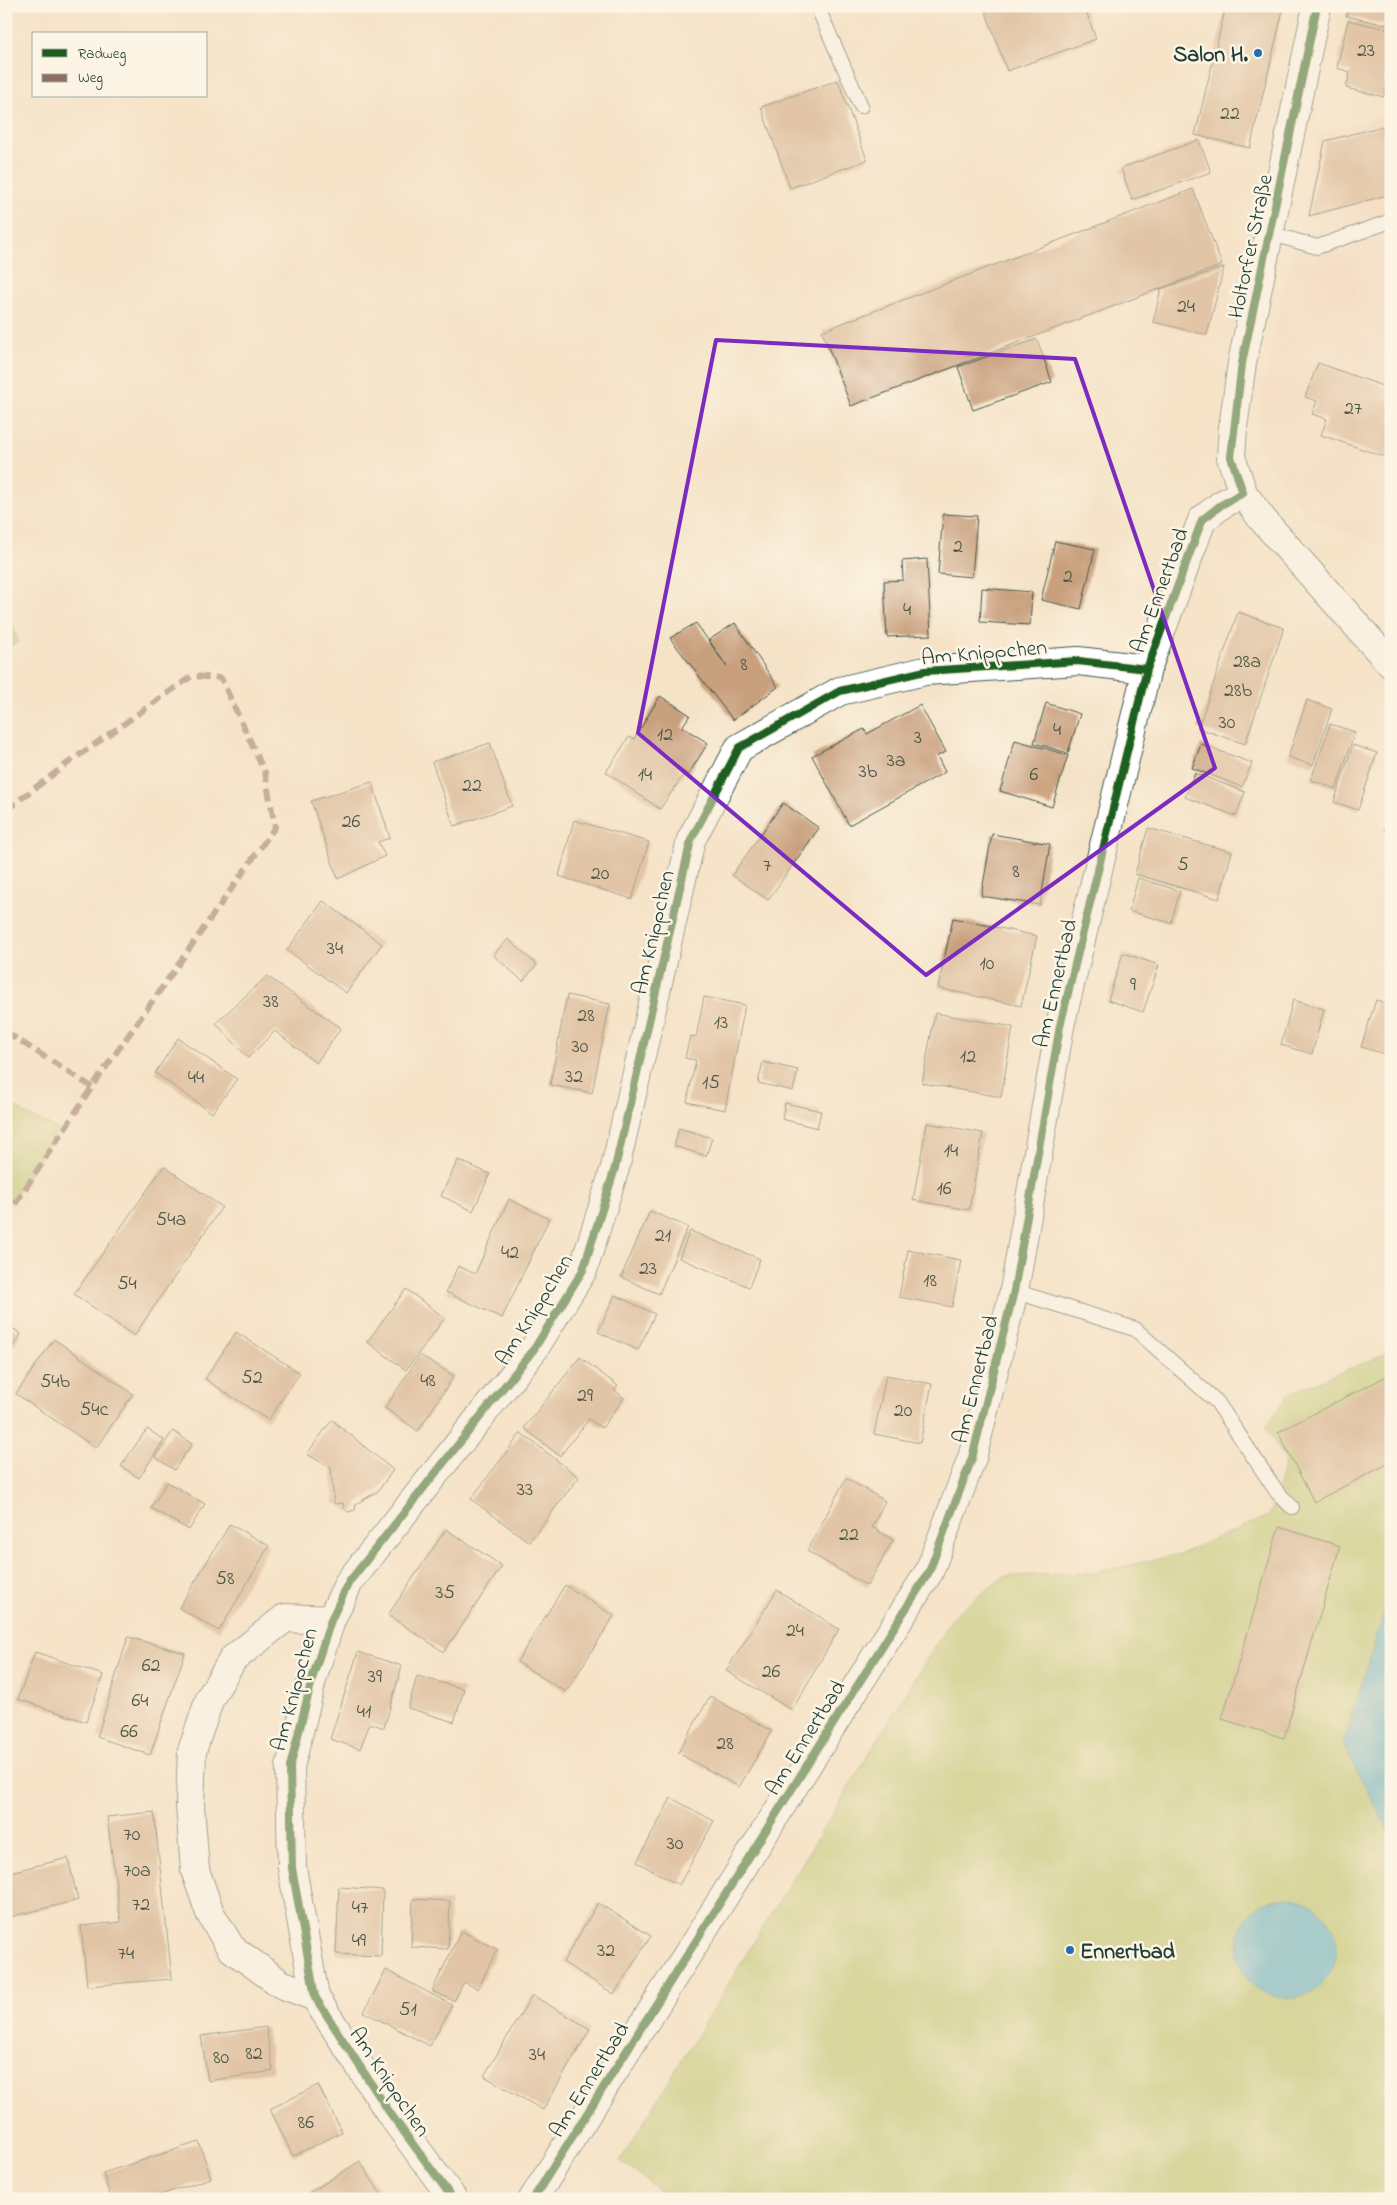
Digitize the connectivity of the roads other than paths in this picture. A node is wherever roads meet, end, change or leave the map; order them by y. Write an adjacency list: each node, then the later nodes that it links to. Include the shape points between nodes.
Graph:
1 (817, 6): 3 (lane)
2 (1317, 6): 5 (street, Holtorfer Straße)
3 (861, 106)
4 (1391, 221): 5 (lane, via 1317,247)
5 (1269, 233): 6 (street, Holtorfer Straße, via 1242,363 1233,427 1231,458)
6 (1243, 492): 7 (street, Holtorfer Straße, via 1262,519); 8 (street, Am Ennertbad, via 1202,520)
7 (1391, 664)
8 (1147, 669): 9 (street, Am Ennertbad, via 1060,1026); 11 (street, Am Knippchen, via 1078,661 925,671 840,692 739,748 691,840 615,1168 584,1270 534,1349 349,1582)
9 (1014, 1292): 10 (lane, via 1134,1329 1216,1402 1277,1492); 14 (street, Am Ennertbad, via 972,1458 929,1572)
10 (1292, 1507)
11 (331, 1620): 12 (street, Am Knippchen, via 312,1676 290,1767 292,1868); 12 (street, Am Knippchen, via 285,1618 233,1659 210,1698 192,1751 190,1796 195,1870 210,1913 231,1948 281,1984)
12 (315, 1997): 13 (street, Am Knippchen, via 390,2113)
13 (453, 2199)
14 (533, 2199)

